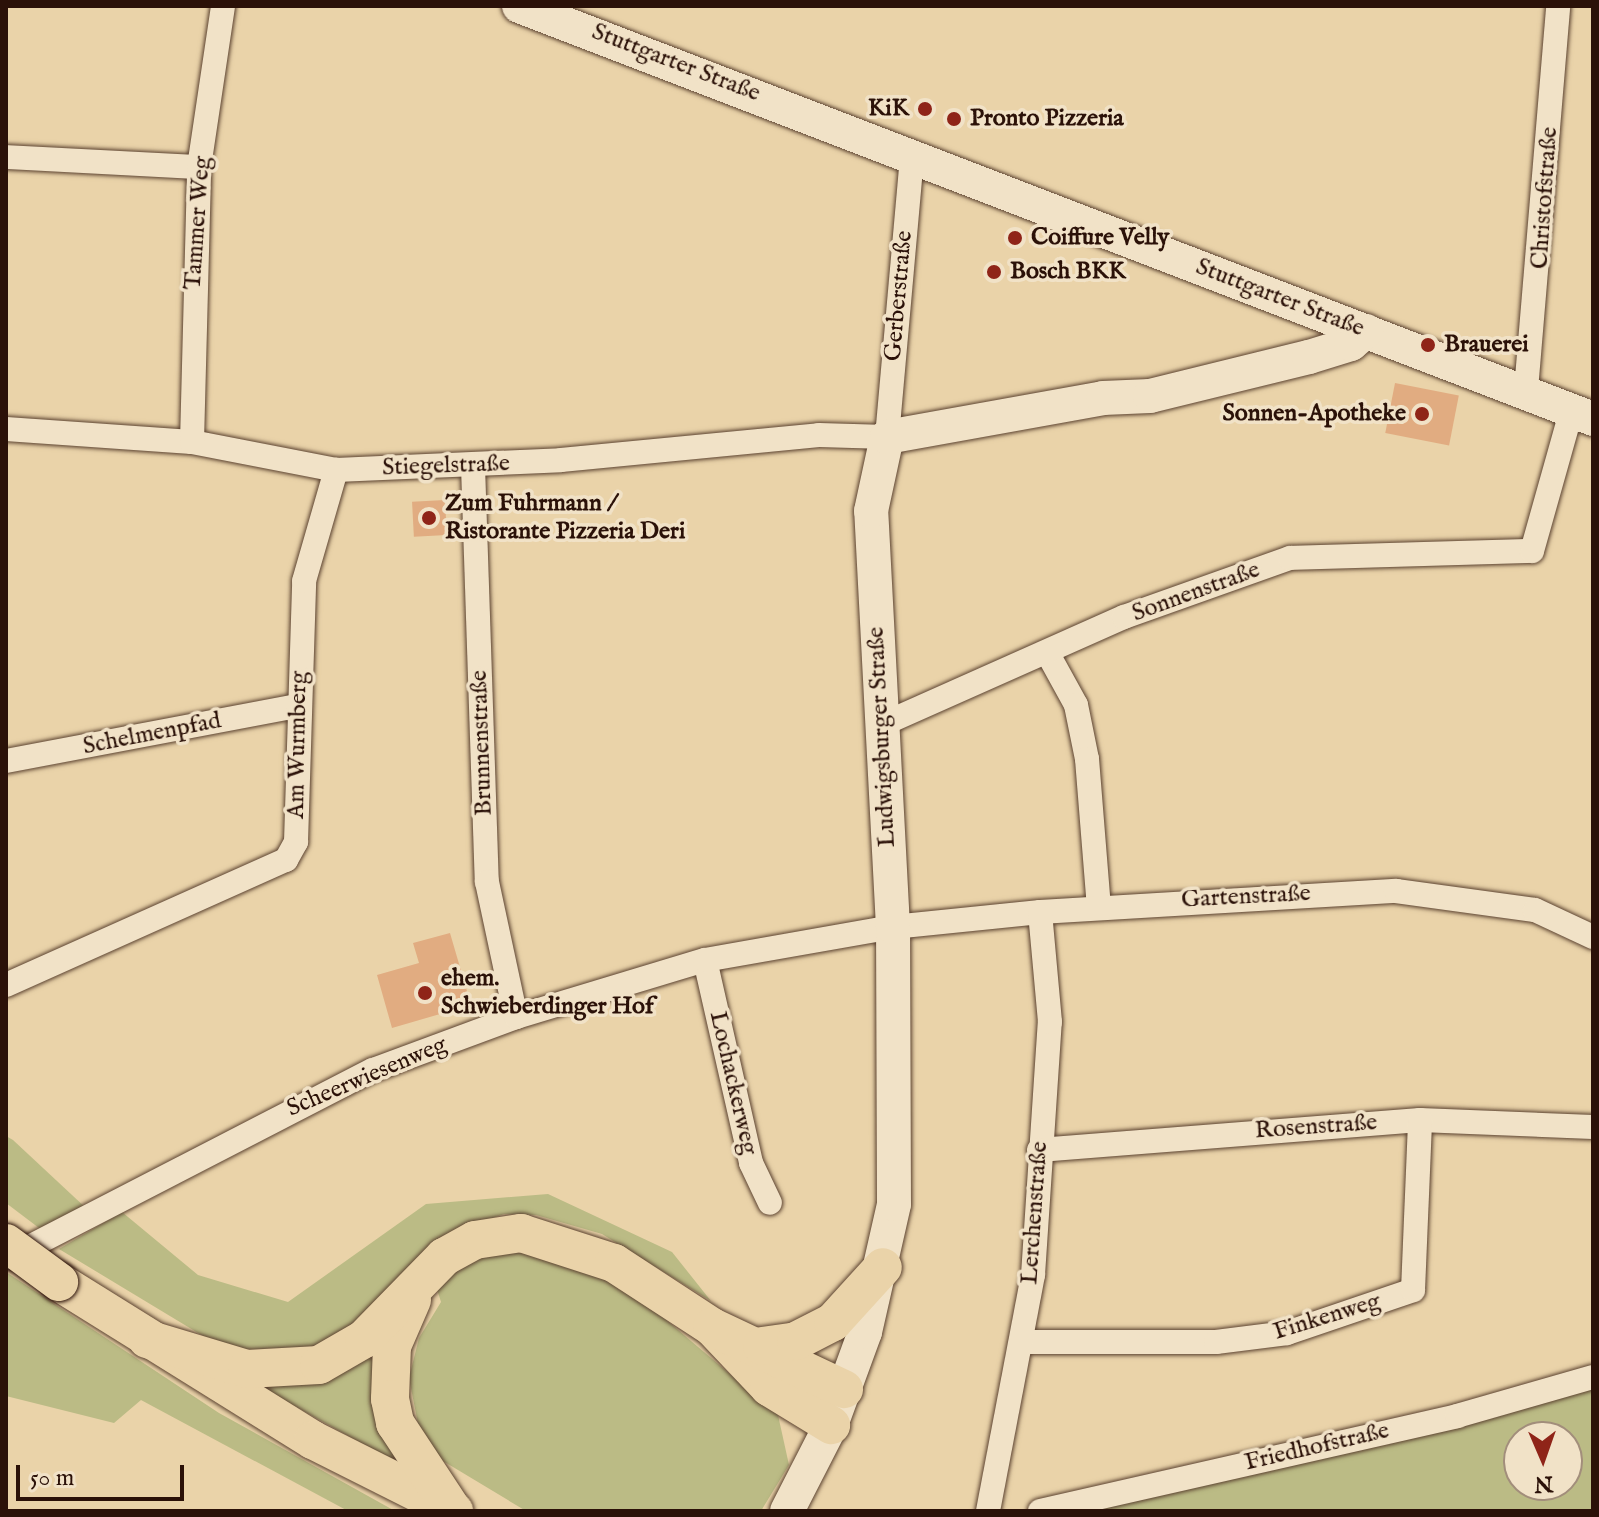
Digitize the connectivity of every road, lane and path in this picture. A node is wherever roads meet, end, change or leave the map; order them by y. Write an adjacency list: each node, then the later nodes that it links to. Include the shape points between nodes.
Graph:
1 (223, 6): 6 (street, Tammer Weg)
2 (519, 6): 4 (street, Stuttgarter Straße)
3 (1558, 6): 8 (street, Christofstraße)
4 (912, 155): 7 (street, Stuttgarter Straße); 11 (street, Gerberstraße)
5 (6, 157): 6 (street)
6 (199, 167): 12 (street, Tammer Weg)
7 (1366, 331): 8 (street, Stuttgarter Straße); 11 (street, via 1351,344 1309,357 1150,396 1103,398)
8 (1526, 390): 9 (street, Stuttgarter Straße)
9 (1582, 414): 15 (street, Sonnenstraße, via 1532,551 1290,558 1124,617)
10 (6, 429): 12 (street, Stiegelstraße)
11 (887, 437): 13 (street, Stiegelstraße, via 819,435); 17 (street, Ludwigsburger Straße, via 871,511)
12 (192, 442): 14 (street, Stiegelstraße)
13 (473, 466): 14 (street, Stiegelstraße); 25 (street, Brunnenstraße, via 487,882)
14 (336, 470): 16 (street, Am Wurmberg, via 304,581)
15 (1048, 654): 17 (street, Sonnenstraße); 19 (street, via 1076,705 1087,759)
16 (297, 706): 18 (street, Schelmenpfad); 24 (street, Am Wurmberg, via 296,842 286,860)
17 (881, 725): 21 (street, Ludwigsburger Straße)
18 (6, 761)
19 (1099, 907): 20 (street, Gartenstraße); 22 (street, Gartenstraße, via 1396,891 1535,910)
20 (1040, 912): 21 (street, Gartenstraße); 28 (street, Lerchenstraße, via 1050,1022)
21 (893, 927): 23 (street, Scheerwiesenweg); 32 (street, Ludwigsburger Straße, via 897,1139)
22 (1593, 937)
23 (705, 960): 25 (street, Scheerwiesenweg); 29 (street, Lochackerweg, via 751,1163)
24 (6, 985)
25 (516, 1017): 31 (street, Scheerwiesenweg, via 373,1070)
26 (1420, 1120): 27 (street, Rosenstraße); 28 (street, Rosenstraße); 36 (street, Finkenweg, via 1413,1290 1287,1333 1230,1340)
27 (1593, 1127)
28 (1039, 1150): 36 (street, Lerchenstraße, via 1033,1275)
29 (770, 1203)
30 (6, 1243): 35 (main road, bridge)
31 (6, 1259)
32 (883, 1267): 37 (main road, via 833,1322 796,1341); 39 (street, Ludwigsburger Straße)
33 (425, 1275): 34 (main road, via 475,1240 521,1233 549,1238 614,1263); 35 (main road, via 354,1346 295,1370 247,1369); 41 (main road, via 392,1346 390,1399 413,1454)
34 (712, 1327): 37 (main road); 40 (main road, via 769,1387)
35 (147, 1339): 41 (main road, via 313,1440)
36 (1022, 1342): 43 (street, Lerchenstraße)
37 (762, 1346): 39 (main road)
38 (1593, 1377): 44 (street, Friedhofstraße, via 1457,1416)
39 (844, 1389): 40 (street, Ludwigsburger Straße)
40 (831, 1425): 42 (street, Ludwigsburger Straße)
41 (453, 1511)
42 (787, 1511)
43 (988, 1511)
44 (1040, 1511)

